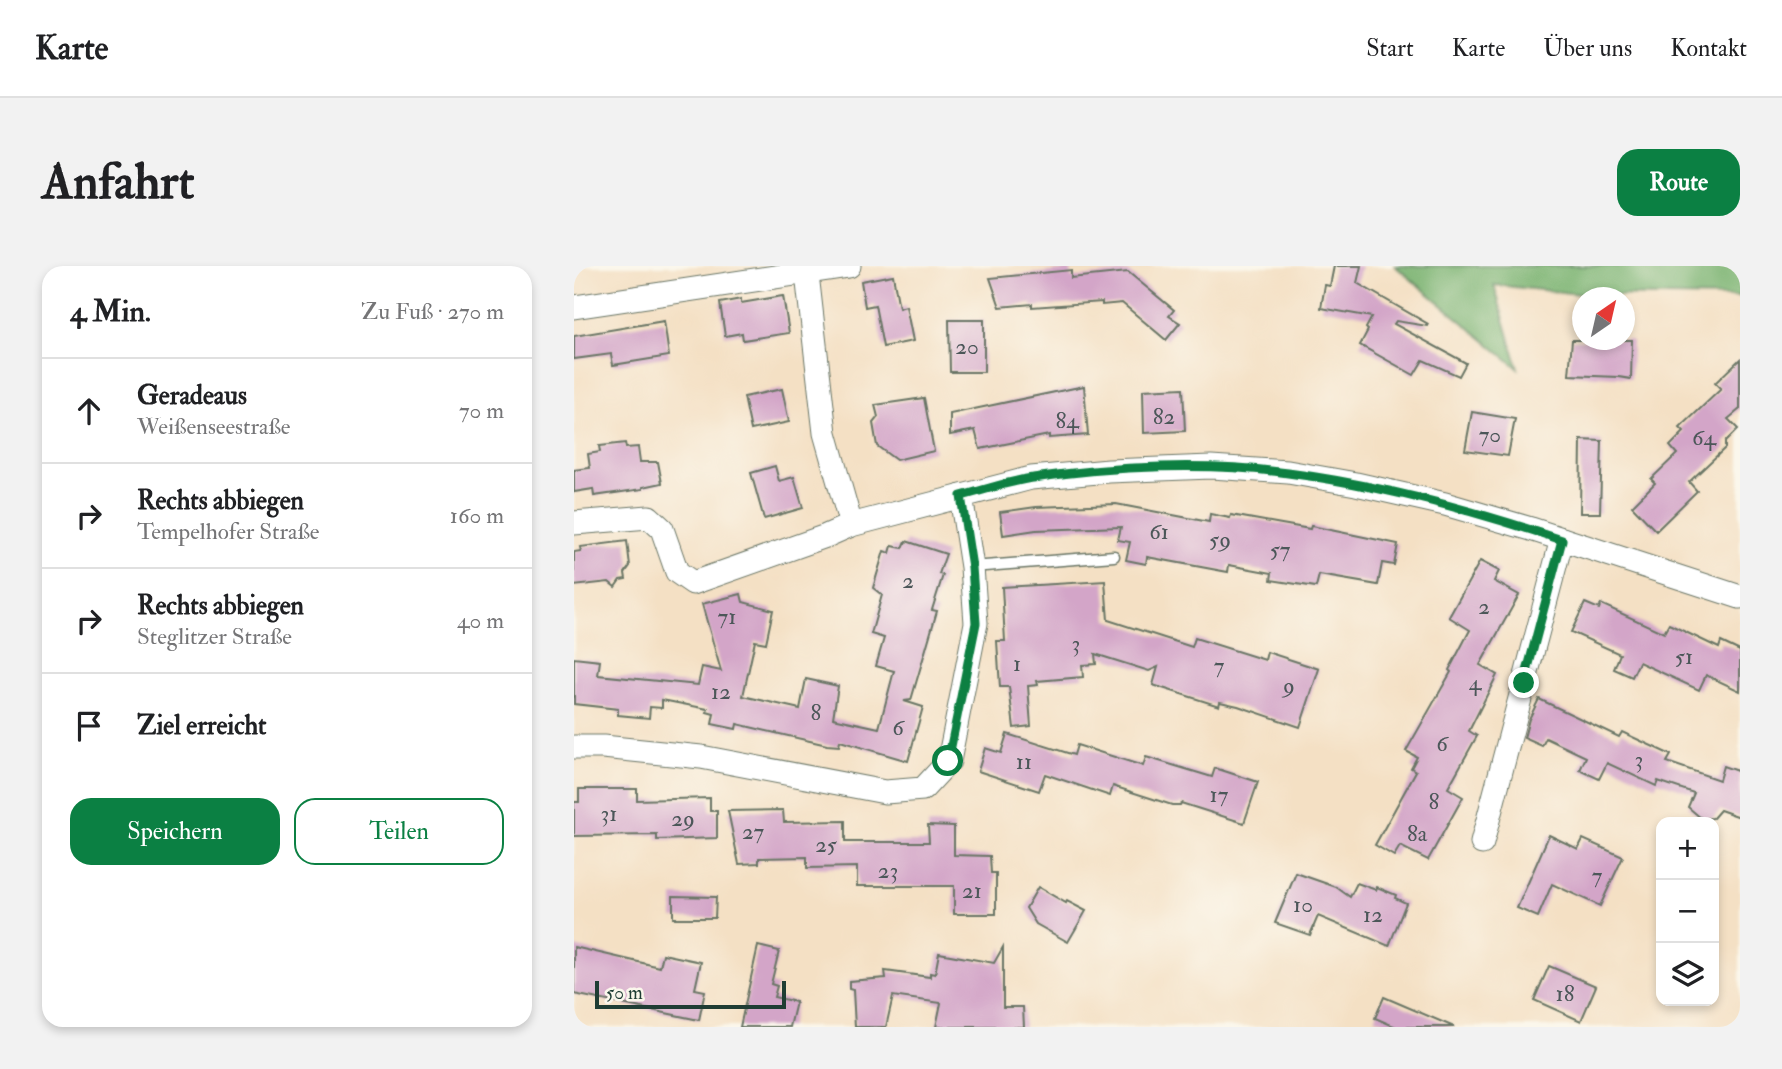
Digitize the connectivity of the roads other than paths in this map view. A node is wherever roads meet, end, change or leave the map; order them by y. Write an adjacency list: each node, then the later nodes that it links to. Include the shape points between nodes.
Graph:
1 (849, 266): 2 (street)
2 (807, 274): 3 (street); 6 (street, via 825,433)
3 (574, 307)
4 (961, 496): 6 (street); 7 (street, via 1031,478 1109,471 1211,467 1288,472 1445,504); 9 (street)
5 (574, 523): 6 (street, via 649,517 662,529 677,572 693,583)
6 (851, 525)
7 (1562, 540): 10 (street); 12 (street)
8 (1114, 556): 9 (lane)
9 (972, 567): 11 (street, via 976,623 948,761 923,789 885,792 701,757)
10 (1740, 597)
11 (574, 747)
12 (1482, 843)

